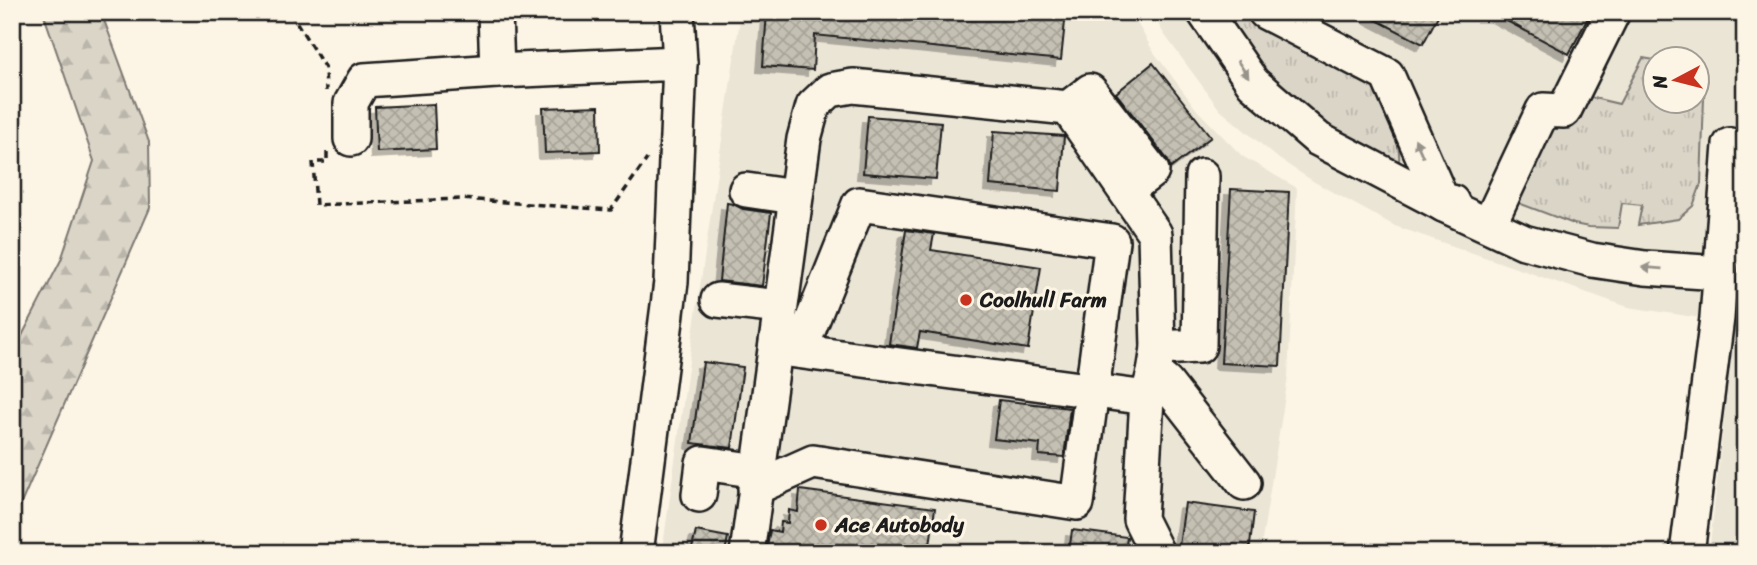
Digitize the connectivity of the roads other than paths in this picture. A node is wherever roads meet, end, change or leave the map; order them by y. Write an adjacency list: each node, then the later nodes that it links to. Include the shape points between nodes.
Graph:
1 (495, 12): 7 (street)
2 (677, 12): 6 (street)
3 (1204, 12): 13 (street, one-way to 13, via 1253,83 1318,139)
4 (1265, 12): 13 (street, one-way to 4, via 1387,75)
5 (1613, 12): 14 (street, via 1564,111 1543,110)
6 (680, 63): 7 (street); 24 (street, via 671,282)
7 (497, 71): 8 (street, via 364,80 351,103)
8 (339, 145)
9 (1730, 145): 15 (street)
10 (1202, 176): 19 (street, via 1199,346)
11 (746, 190): 12 (street)
12 (795, 197): 17 (street); 19 (street, via 813,106 830,90 853,86 1068,108 1156,234)
13 (1444, 205): 14 (street, via 1459,199); 15 (street, one-way to 13, via 1645,268 1592,260 1524,242)
14 (1495, 212): 15 (street, via 1600,240)
15 (1721, 262): 27 (street)
16 (718, 300): 17 (street)
17 (780, 307): 18 (street)
18 (788, 349): 20 (street); 20 (street, via 859,204 1112,241); 21 (street)
19 (1153, 373): 20 (street); 22 (street, via 1166,383); 26 (street, via 1140,519)
20 (1092, 392): 21 (street, via 1077,503 813,462)
21 (756, 479): 23 (street, via 703,463); 25 (street)
22 (1244, 483)
23 (699, 495)
24 (636, 553)
25 (747, 553)
26 (1157, 553)
27 (1687, 553)

